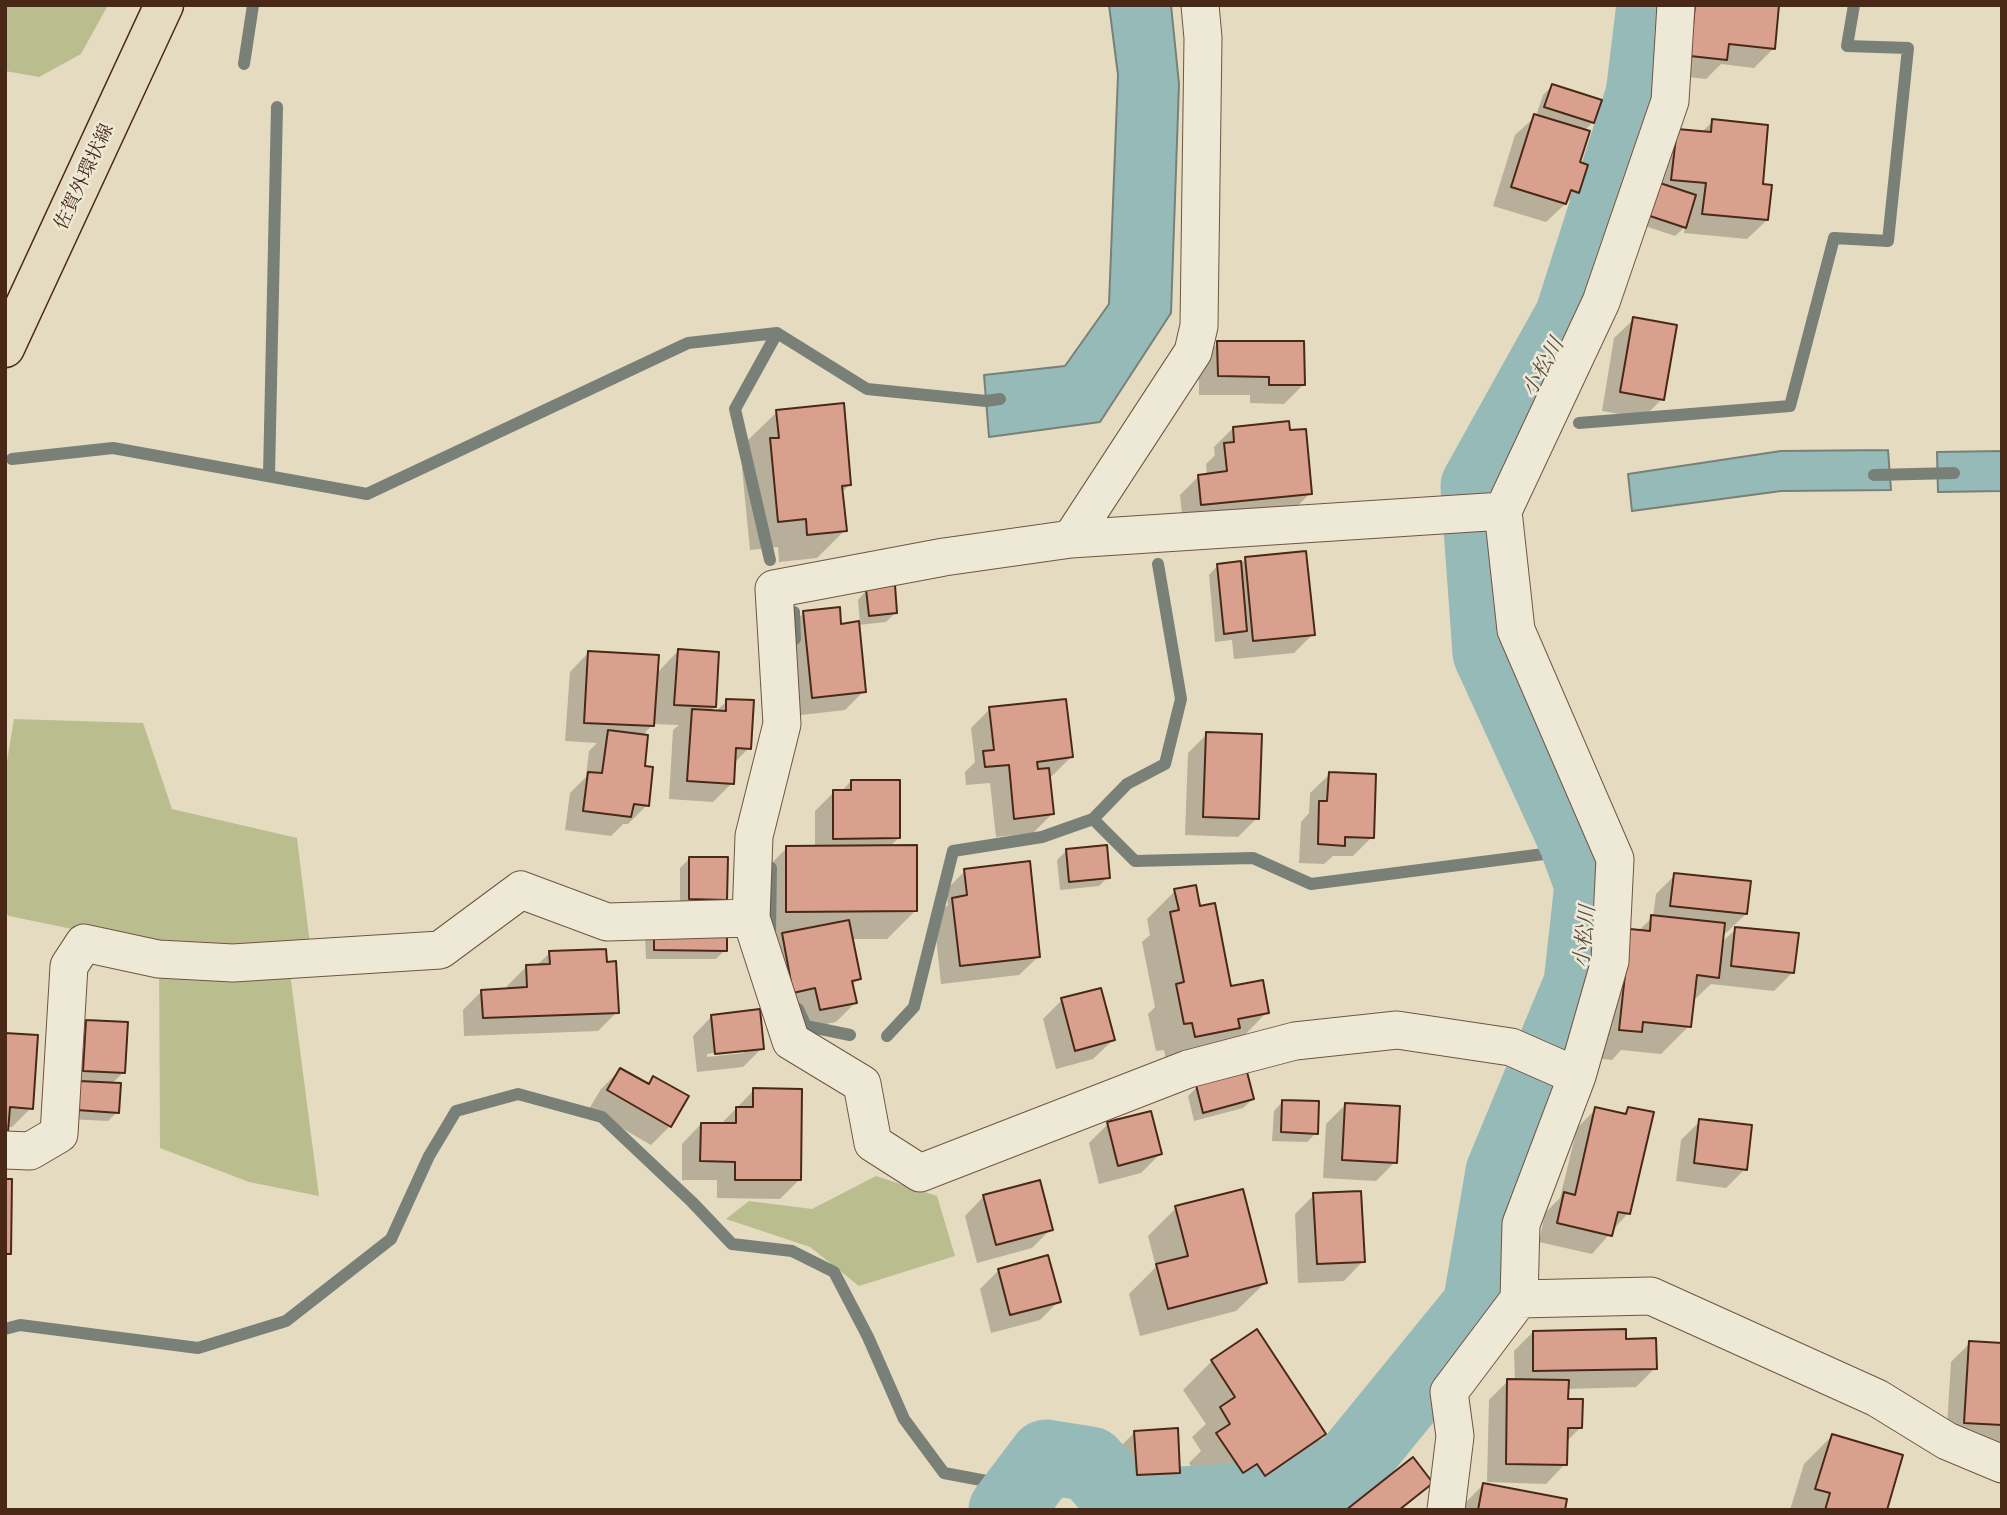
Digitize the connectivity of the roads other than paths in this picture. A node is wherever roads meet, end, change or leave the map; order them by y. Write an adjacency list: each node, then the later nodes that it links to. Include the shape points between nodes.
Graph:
1 (164, 5): 4 (main road, 佐賀外環状線)
2 (1200, 5): 6 (street, via 1199,326 1192,352)
3 (1676, 5): 5 (street, via 1670,101 1601,302)
4 (5, 348)
5 (1503, 511): 6 (street); 8 (street, via 1516,631 1615,859 1610,961)
6 (1071, 539): 7 (street, via 944,556 774,589 782,724 754,836)
7 (751, 918): 8 (street, via 791,1041 862,1084 873,1143 920,1173 1188,1069 1295,1041 1397,1030 1511,1047); 9 (street, via 607,922 521,890 440,950 233,963 158,960 84,943 69,966 59,1134 30,1151)
8 (1577, 1076): 10 (street, via 1521,1224)
9 (5, 1150)
10 (1519, 1299): 11 (street, via 1651,1296 1877,1398 1947,1441); 12 (street, via 1449,1392 1455,1436)
11 (2002, 1464)
12 (1446, 1510)

